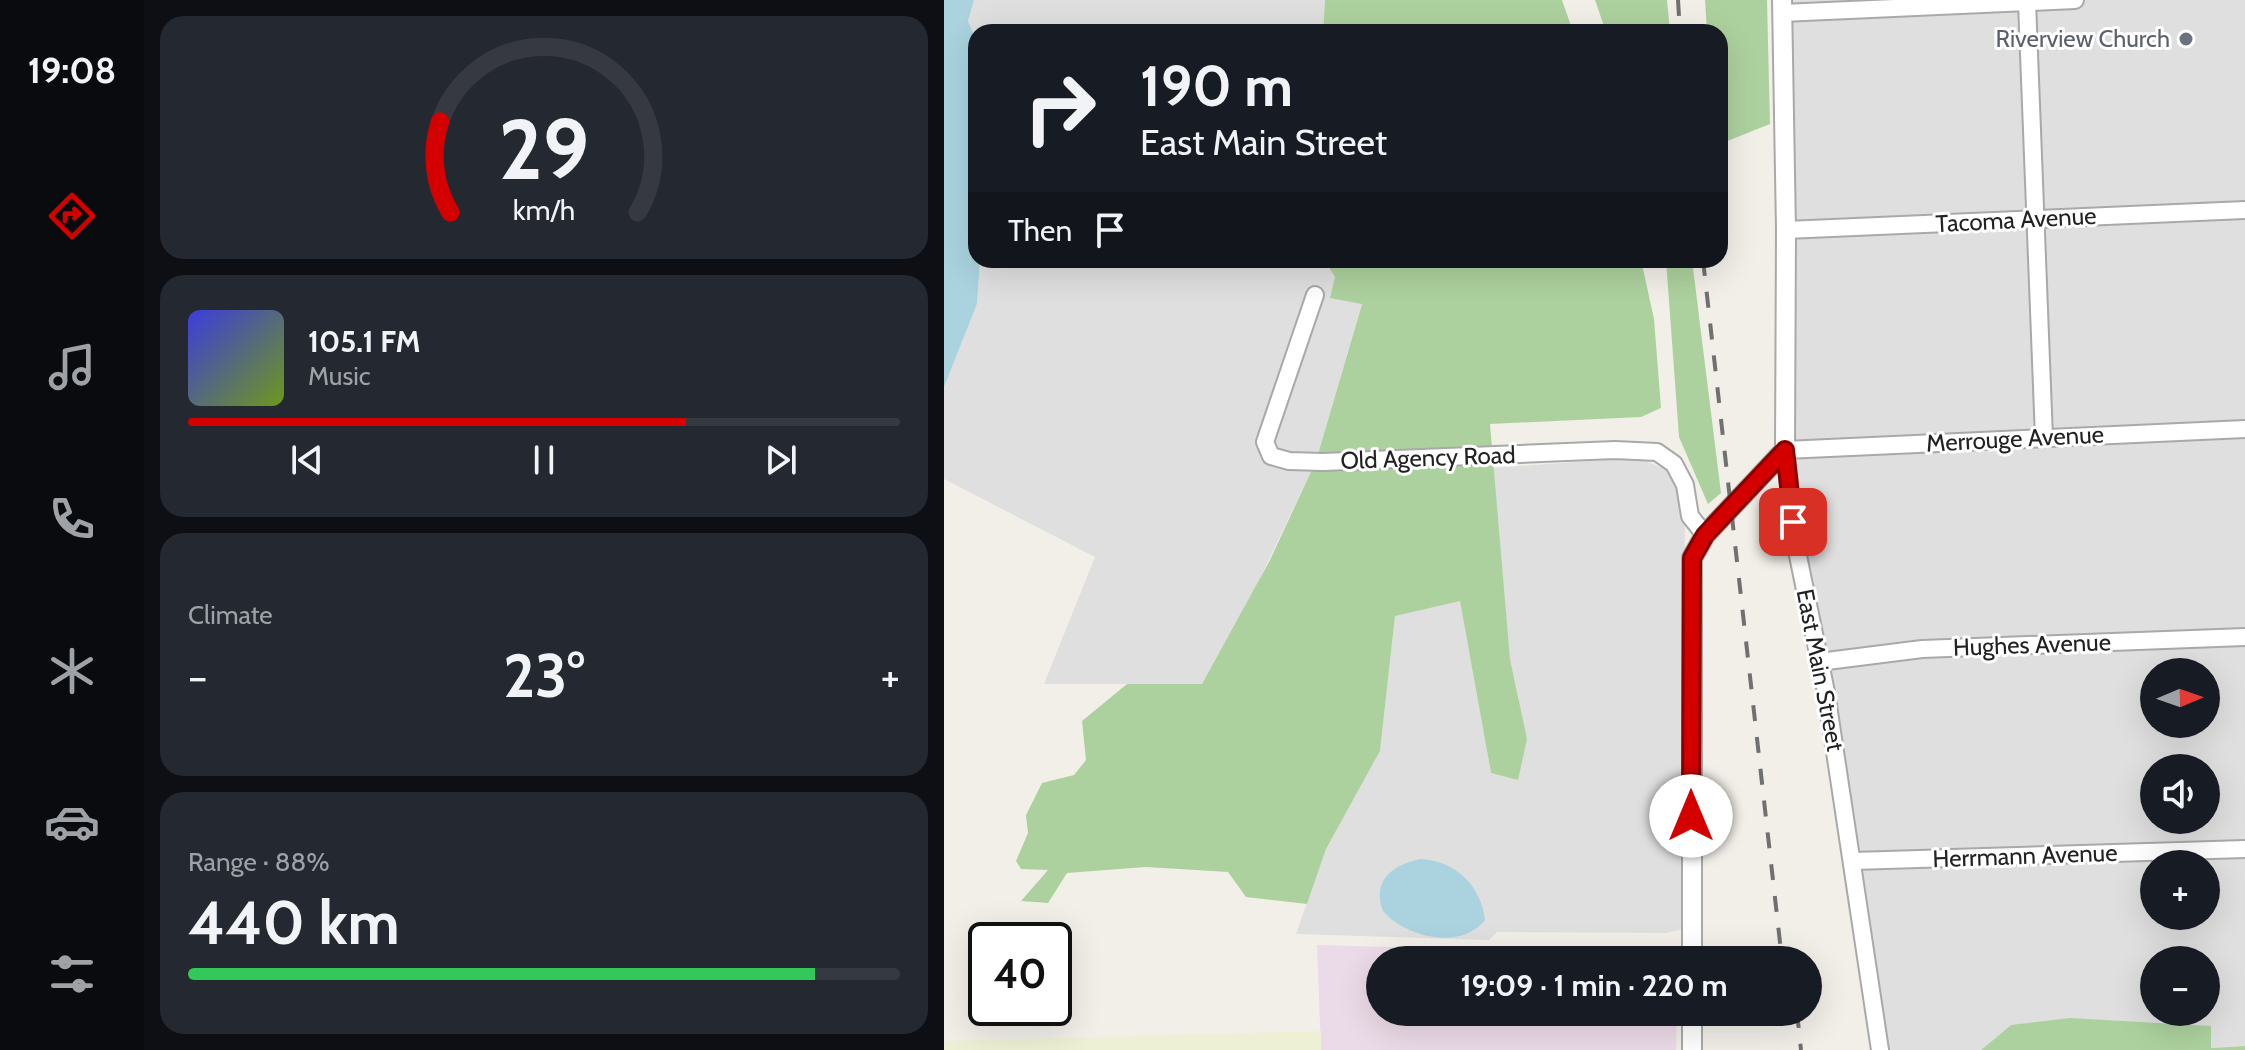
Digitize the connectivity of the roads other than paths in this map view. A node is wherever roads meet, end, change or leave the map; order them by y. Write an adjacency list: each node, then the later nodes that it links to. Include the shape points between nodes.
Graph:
1 (2075, 0): 2 (street)
2 (2027, 2): 3 (street); 5 (street)
3 (1782, 7): 6 (street, East Main Street)
4 (2245, 210): 5 (street, Tacoma Avenue)
5 (2036, 219): 6 (street, Tacoma Avenue); 9 (street)
6 (1786, 230): 10 (street, East Main Street)
7 (1315, 295): 11 (street, Old Agency Road, via 1265,442 1271,456 1323,462 1657,452 1674,464 1685,485 1690,516)
8 (2245, 429): 9 (street, Merrouge Avenue)
9 (2044, 438): 10 (street, Merrouge Avenue)
10 (1785, 450): 11 (street); 13 (street, East Main Street, via 1796,546)
11 (1705, 535): 16 (street, via 1692,558 1689,600)
12 (2245, 637): 13 (street, Hughes Avenue, via 1922,649)
13 (1819, 662): 15 (street, East Main Street)
14 (2245, 849): 15 (street, Herrmann Avenue)
15 (1853, 861): 19 (street, East Main Street)
16 (1692, 946)
17 (1692, 1026): 18 (street)
18 (1692, 1050)
19 (1880, 1050)

